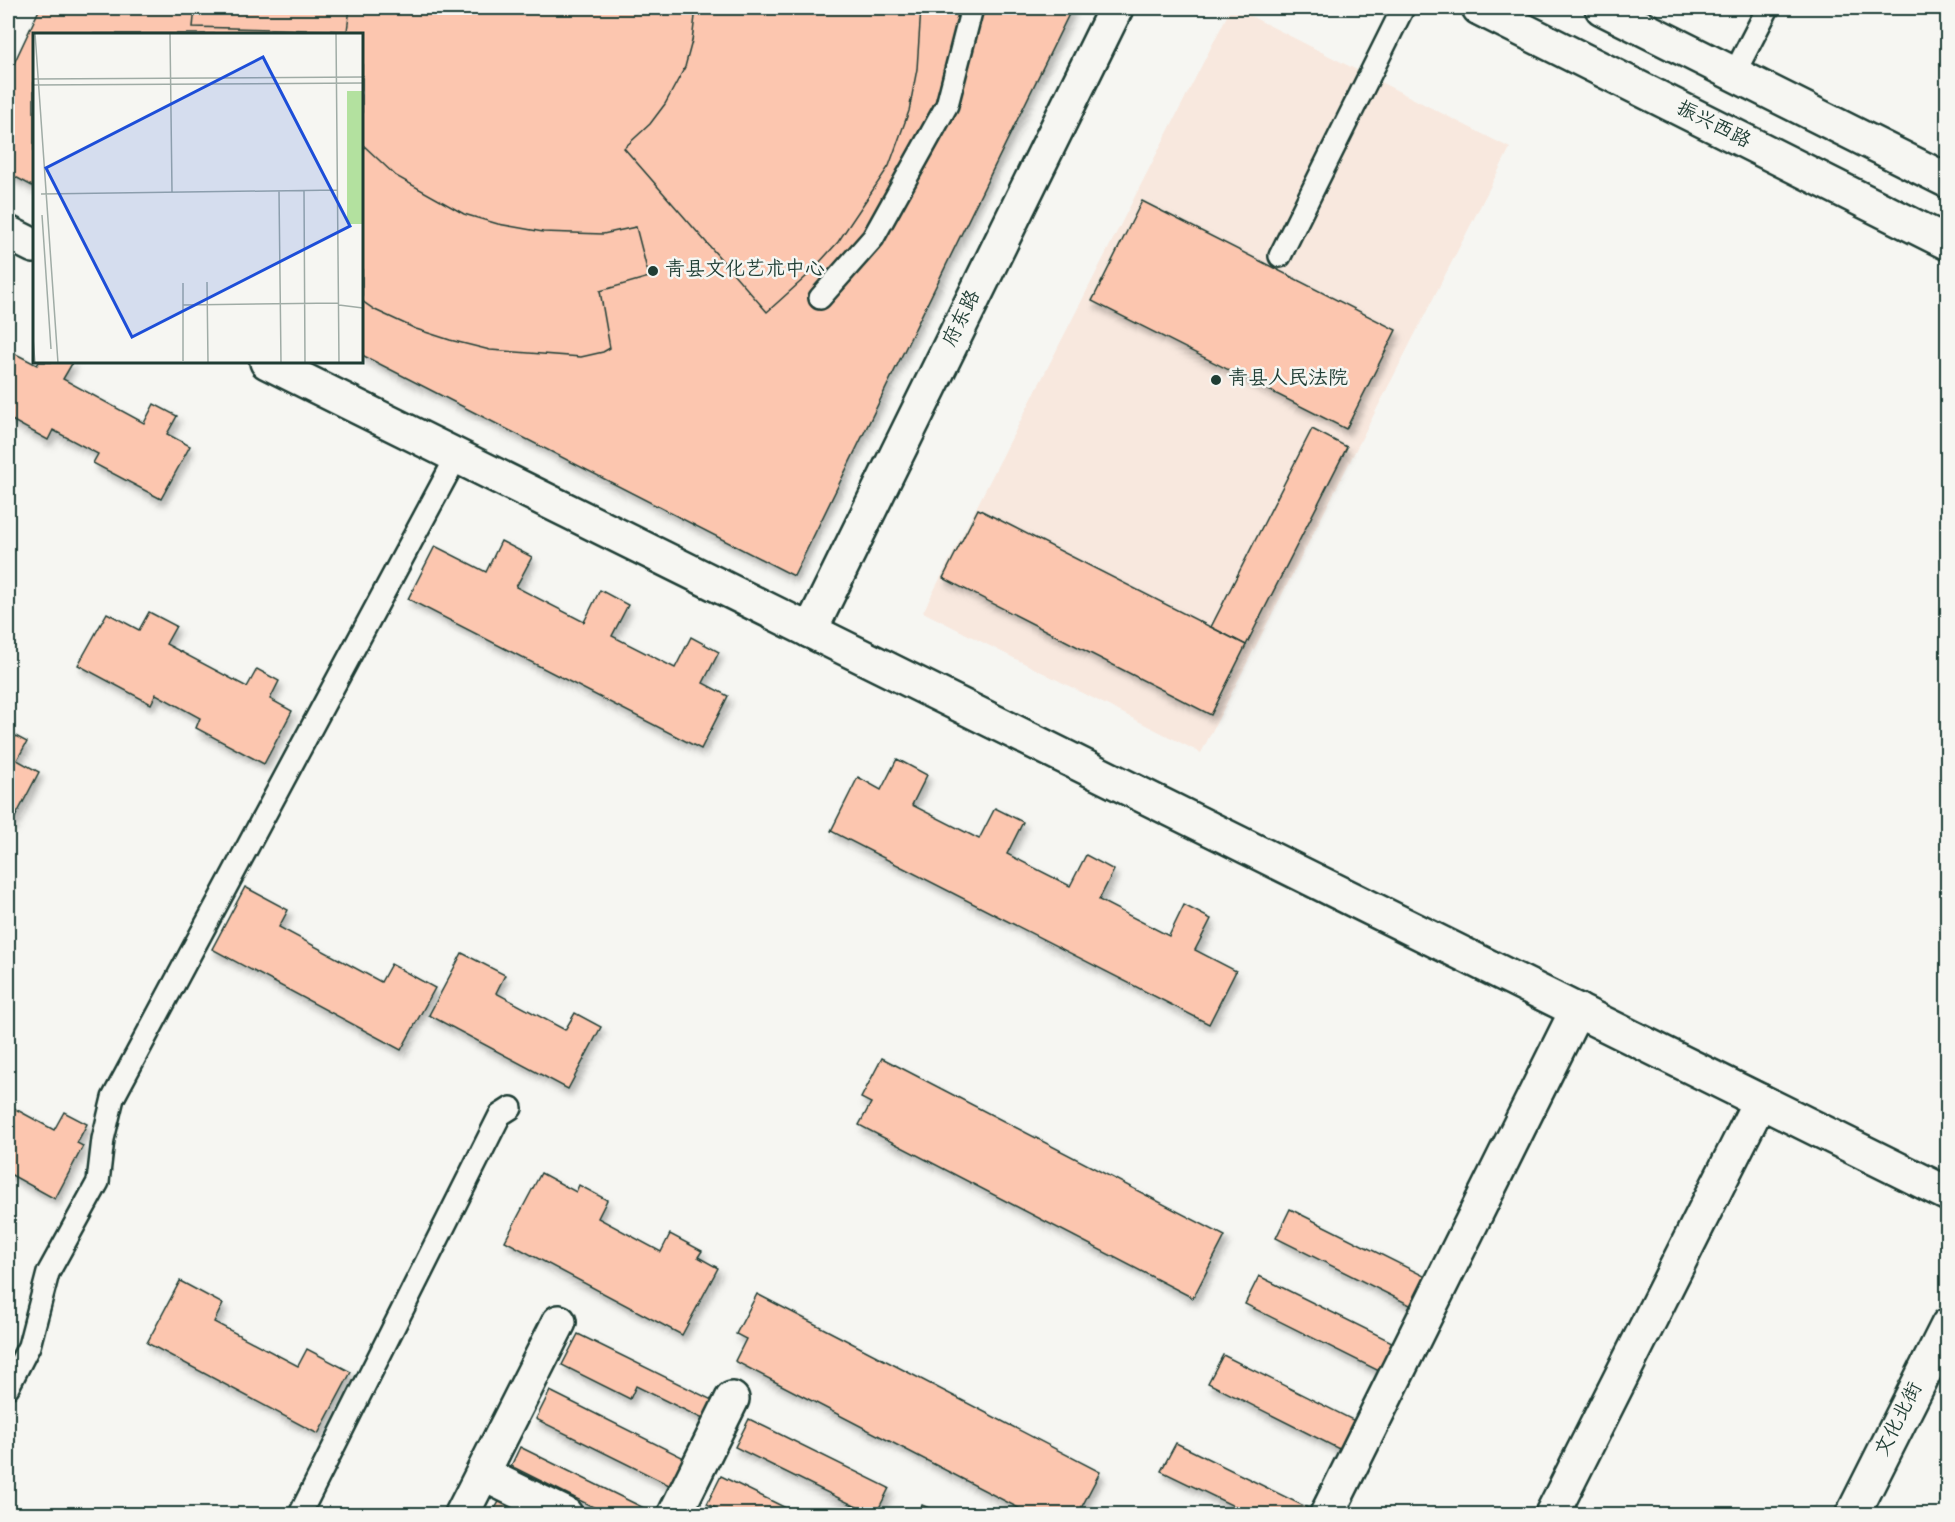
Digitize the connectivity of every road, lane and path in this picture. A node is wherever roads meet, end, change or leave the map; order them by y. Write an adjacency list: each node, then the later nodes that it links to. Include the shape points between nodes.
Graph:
1 (972, 8): 13 (lane, via 941,115 873,238)
2 (1116, 8): 16 (street, 府东路)
3 (1403, 8): 12 (lane)
4 (1479, 8): 10 (street, 振兴西路)
5 (1602, 8): 7 (street)
6 (1768, 8): 7 (lane)
7 (1734, 74): 8 (street)
8 (1947, 181)
9 (8, 233): 11 (street)
10 (1947, 243)
11 (33, 246)
12 (1280, 256)
13 (820, 298)
14 (269, 363): 15 (street)
15 (457, 456): 16 (street); 23 (lane, via 113,1098 98,1182 48,1273 29,1346)
16 (810, 631): 17 (street)
17 (1577, 1010): 18 (street); 30 (street)
18 (1760, 1101): 20 (street); 31 (street)
19 (511, 1108): 26 (lane, via 500,1115)
20 (1947, 1194)
21 (559, 1322): 25 (street)
22 (1947, 1325): 32 (street, 文化北街)
23 (8, 1387)
24 (732, 1399): 29 (street)
25 (483, 1474): 27 (street); 28 (street)
26 (300, 1515)
27 (462, 1515)
28 (565, 1515)
29 (675, 1515)
30 (1327, 1515)
31 (1552, 1515)
32 (1853, 1515)

